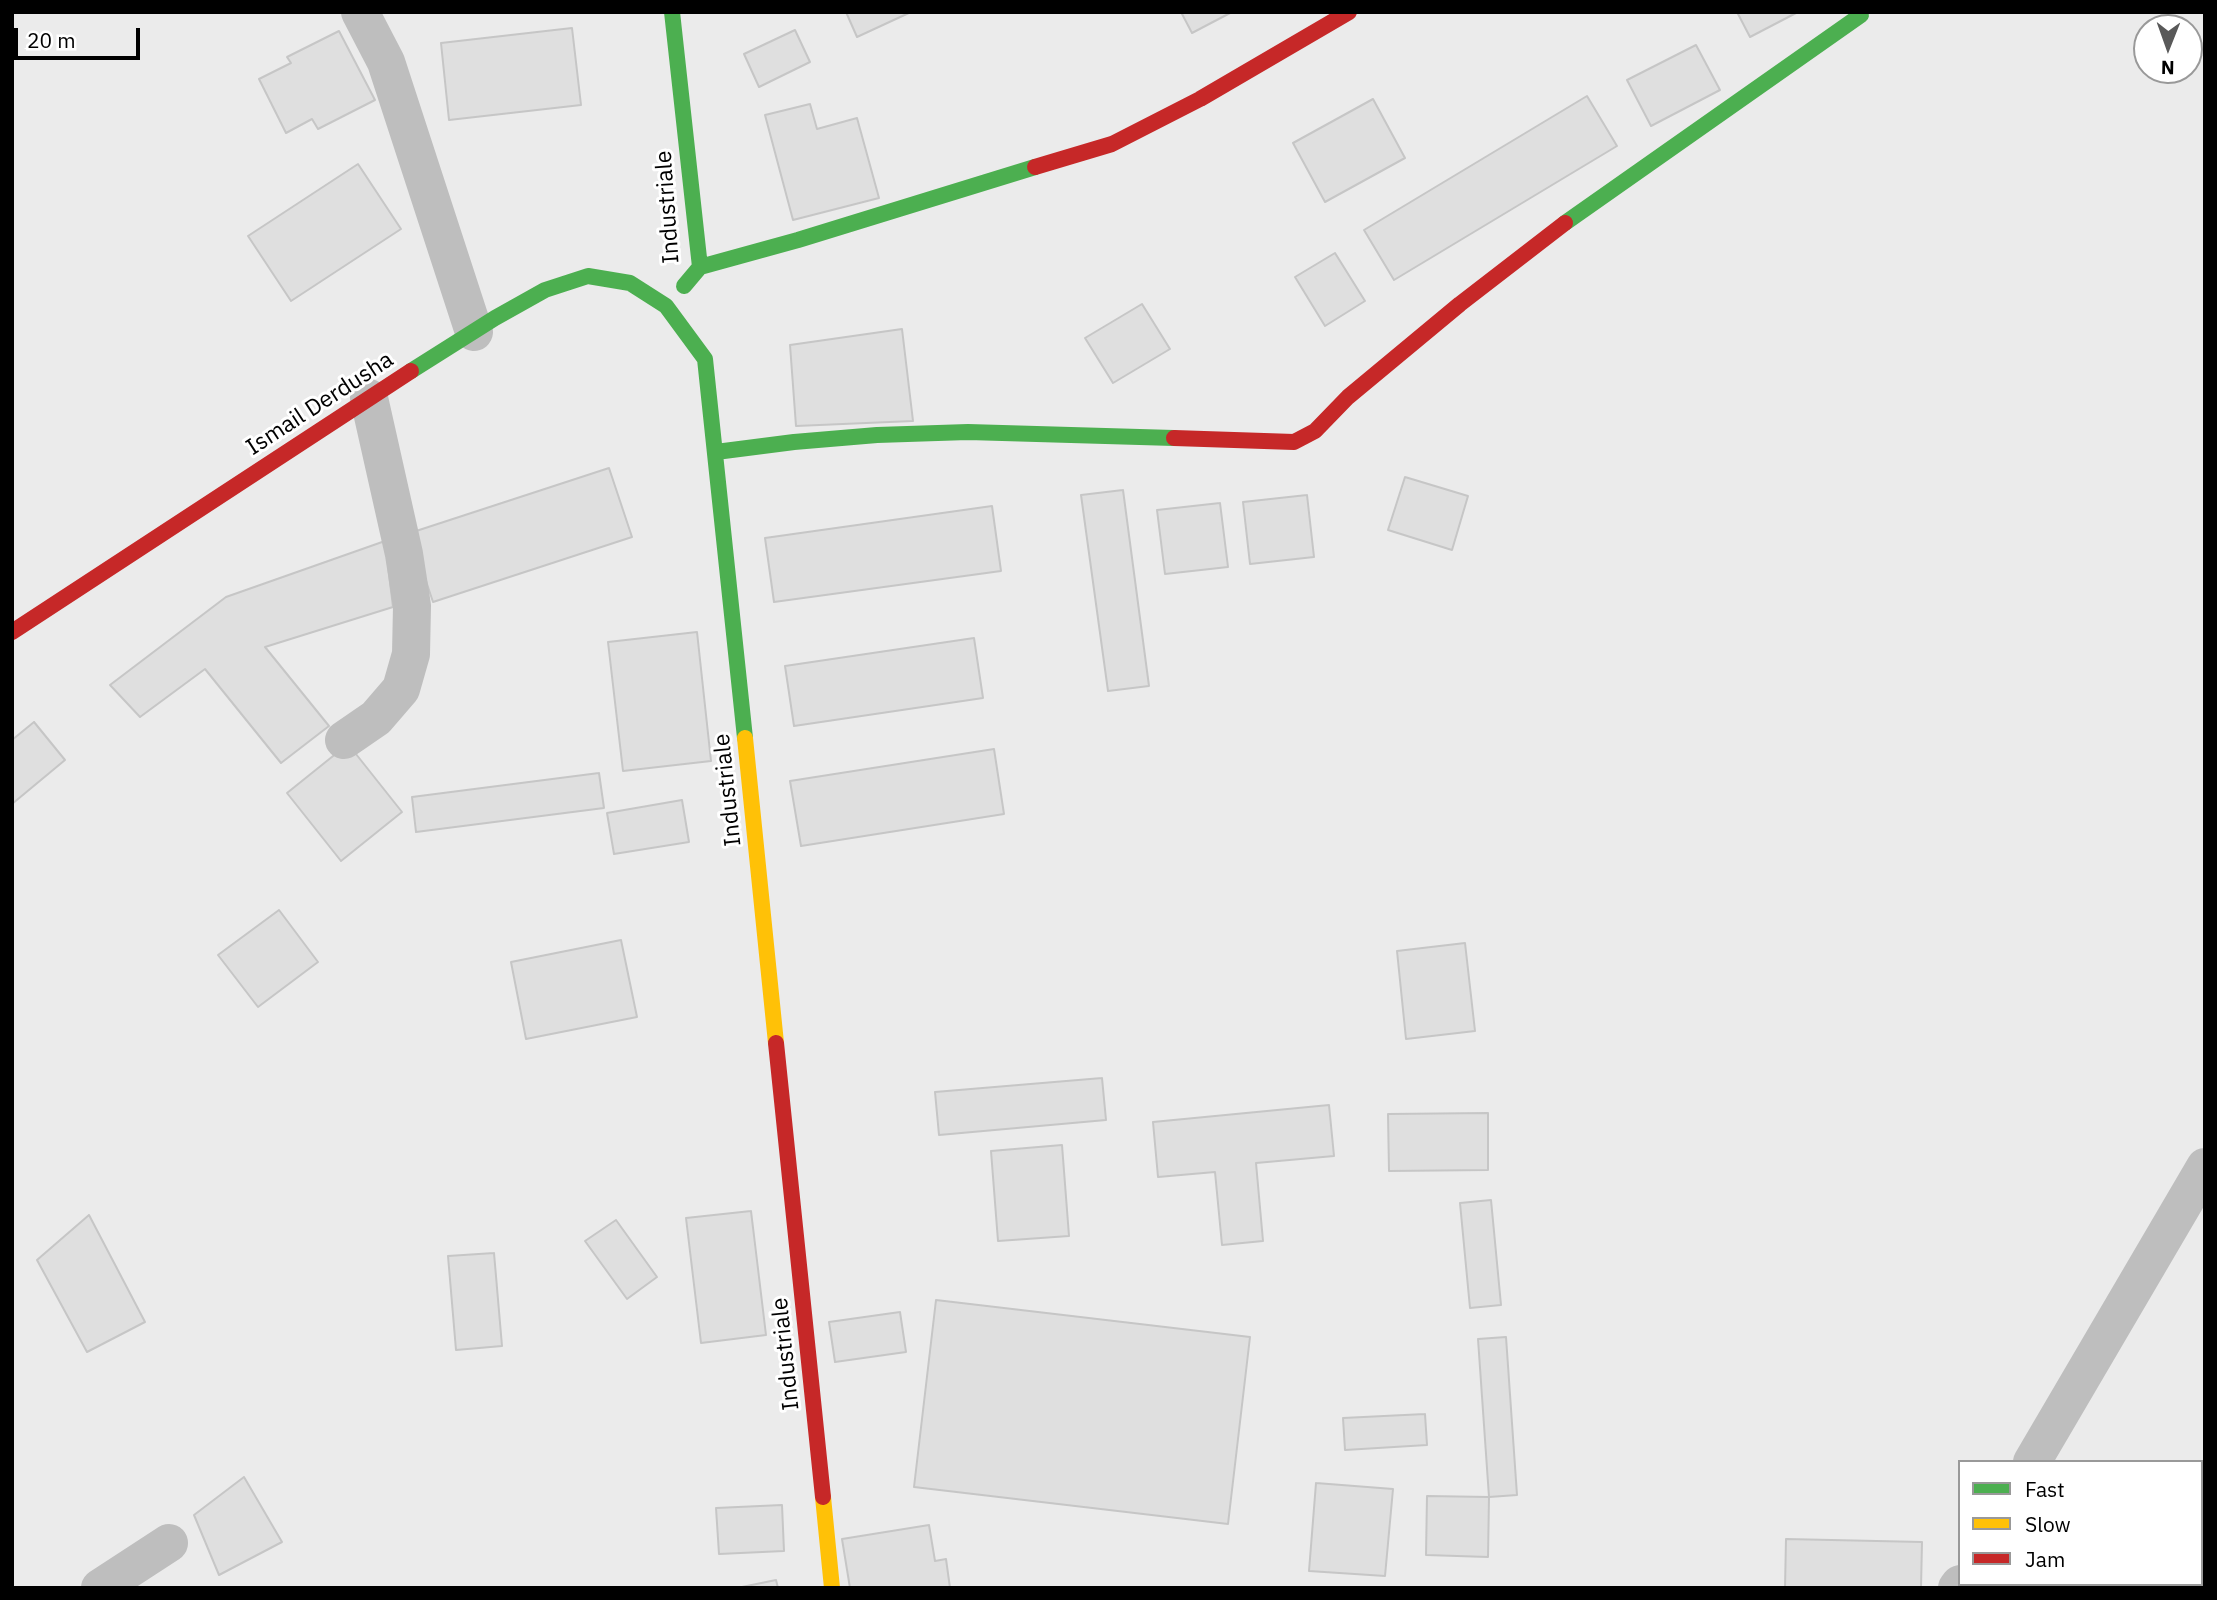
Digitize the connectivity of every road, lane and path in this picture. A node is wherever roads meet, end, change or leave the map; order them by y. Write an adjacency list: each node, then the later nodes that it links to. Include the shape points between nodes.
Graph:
1 (360, 12): 7 (street, via 386,62)
2 (672, 12): 5 (street, Industriale)
3 (1349, 12): 5 (street, via 1200,99 1112,144)
4 (1861, 15): 9 (street, via 1595,200 1450,312 1348,397 1315,431 1294,442 968,432 877,435)
5 (700, 267): 6 (street, Industriale)
6 (666, 306): 7 (street, Ismail Derdusha, via 630,283 588,276 545,290); 9 (street, Industriale, via 705,359)
7 (474, 332): 8 (street, Ismail Derdusha)
8 (369, 398): 10 (street, Ismail Derdusha); 11 (street, via 404,554 412,606 411,654 401,689 376,718)
9 (716, 452): 16 (street, Industriale)
10 (12, 632)
11 (344, 740)
12 (2205, 1167): 13 (street)
13 (2033, 1460)
14 (169, 1543): 15 (street)
15 (100, 1588)
16 (832, 1588)

